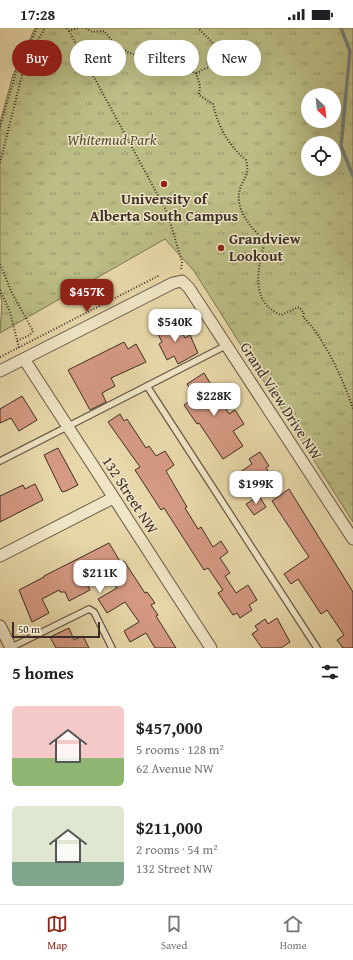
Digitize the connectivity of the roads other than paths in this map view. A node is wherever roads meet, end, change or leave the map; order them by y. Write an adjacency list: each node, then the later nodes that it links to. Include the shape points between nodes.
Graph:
1 (226, 346): 2 (street, Grand View Drive NW, via 181,276 173,283); 4 (lane); 8 (street, Grand View Drive NW)
2 (24, 359): 3 (street); 5 (street, 132 Street NW)
3 (0, 371)
4 (147, 386): 5 (lane); 14 (lane)
5 (68, 426): 6 (lane); 7 (street, 132 Street NW)
6 (0, 461)
7 (113, 498): 9 (street); 13 (street, 132 Street NW)
8 (353, 539)
9 (0, 556)
10 (0, 626): 11 (street)
11 (11, 648): 12 (lane, via 89,609 94,612)
12 (112, 648)
13 (211, 648)
14 (317, 648)

